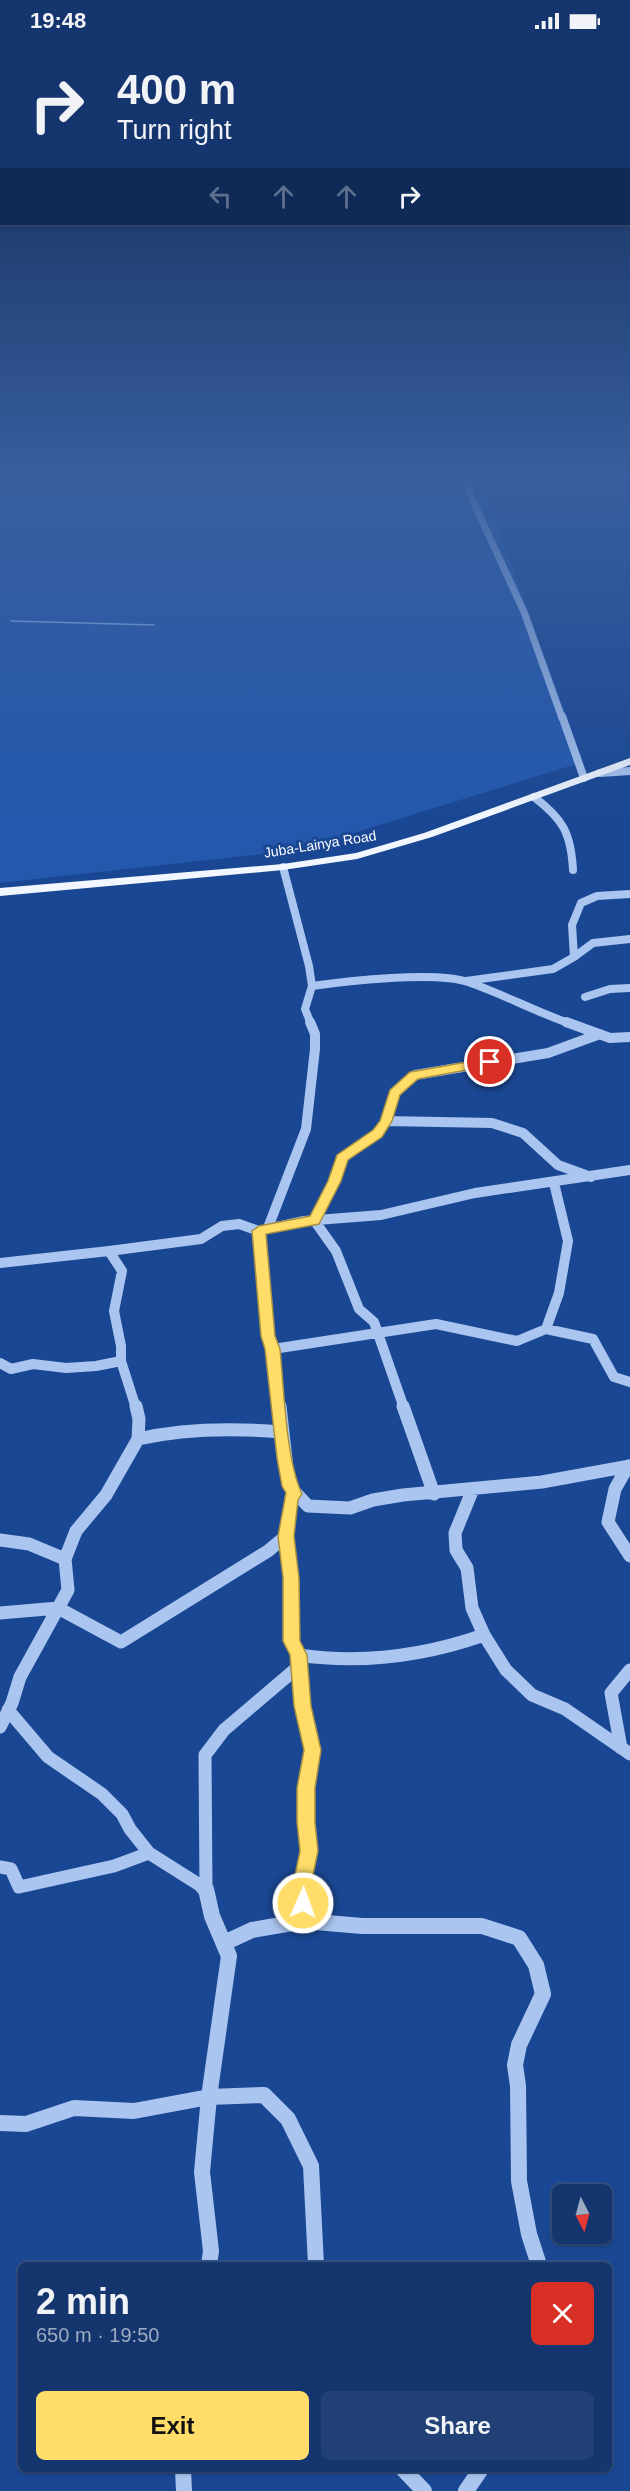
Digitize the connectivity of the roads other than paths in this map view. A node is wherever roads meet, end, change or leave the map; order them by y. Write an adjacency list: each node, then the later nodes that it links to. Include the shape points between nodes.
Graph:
1 (513, 587): 5 (street)
2 (630, 761): 4 (main road, Juba-Lainya Road)
3 (630, 771): 4 (street)
4 (600, 773): 5 (main road, Juba-Lainya Road)
5 (584, 778): 6 (main road, Juba-Lainya Road)
6 (534, 796): 7 (main road, Juba-Lainya Road, via 388,848); 8 (street, via 556,813 564,825 573,849)
7 (283, 867): 9 (main road, Juba-Lainya Road); 14 (street)
8 (573, 870)
9 (0, 892)
10 (630, 894): 12 (street, via 583,901 571,930)
11 (630, 939): 12 (street, via 589,943)
12 (574, 957): 13 (street, via 553,969)
13 (466, 981): 14 (street, via 429,978); 17 (street)
14 (312, 986): 24 (street, via 305,1009 315,1034 306,1129)
15 (630, 988): 16 (street)
16 (585, 997)
17 (600, 1034): 18 (street); 19 (street, via 548,1053 415,1075 394,1093)
18 (630, 1037)
19 (386, 1121): 21 (street, via 492,1123 523,1132 558,1165); 23 (street, via 378,1133 342,1158 335,1181)
20 (630, 1170): 21 (street)
21 (591, 1178): 22 (street)
22 (554, 1183): 23 (street, via 474,1193 385,1214); 27 (street, via 568,1241 559,1293)
23 (314, 1220): 24 (street); 28 (street, via 336,1251 359,1309 368,1315)
24 (264, 1228): 25 (street, via 222,1226 201,1239); 29 (street, via 268,1336)
25 (109, 1251): 26 (street); 30 (street, via 122,1271 114,1311)
26 (0, 1263)
27 (546, 1329): 28 (street, via 517,1341 435,1324); 32 (street, via 593,1339 614,1377)
28 (378, 1333): 29 (street); 38 (street)
29 (273, 1349): 33 (street)
30 (121, 1361): 31 (street, via 66,1368 33,1364 11,1369); 34 (street, via 139,1419)
31 (0, 1363)
32 (630, 1382)
33 (282, 1432): 34 (street, via 228,1428 171,1430); 37 (street, via 290,1486)
34 (138, 1439): 42 (street, via 106,1495 76,1531)
35 (629, 1466): 36 (street, via 542,1482); 41 (street, via 615,1489 608,1522)
36 (474, 1489): 38 (street); 45 (street, via 455,1533 456,1550 467,1568 472,1608)
37 (295, 1494): 38 (street, via 308,1506 350,1508 403,1495); 39 (street, via 291,1498)
38 (434, 1494)
39 (286, 1536): 43 (street, via 121,1642); 46 (street, via 291,1641)
40 (0, 1540): 42 (street, via 29,1545)
41 (630, 1556)
42 (65, 1560): 43 (street, via 68,1590)
43 (58, 1608): 44 (street); 48 (street, via 20,1677)
44 (0, 1612)
45 (484, 1635): 46 (street, via 458,1646 383,1657); 50 (street, via 506,1670 532,1695 565,1709)
46 (298, 1661): 53 (street, via 224,1730 205,1755); 54 (street, via 313,1750 306,1788 309,1851 302,1885)
47 (630, 1670): 50 (street, via 611,1693)
48 (8, 1710): 49 (street); 51 (street, via 48,1757 102,1794 122,1814)
49 (0, 1727)
50 (625, 1751)
51 (149, 1853): 52 (street, via 114,1866 19,1887 11,1869); 53 (street)
52 (0, 1868)
53 (206, 1889): 55 (street)
54 (304, 1921): 55 (street, via 252,1930); 60 (street, via 362,1926 482,1926 519,1938 536,1965 543,1994 514,2065 518,2086 519,2181)
55 (224, 1943): 56 (street, via 229,1956)
56 (209, 2097): 57 (street, via 134,2111 74,2108 26,2124); 58 (street, via 202,2172); 59 (street, via 264,2095 288,2119 311,2166)
57 (0, 2123)
58 (209, 2262)
59 (316, 2262)
60 (538, 2262)
61 (183, 2472): 64 (street)
62 (406, 2472): 65 (street)
63 (479, 2472): 66 (street)
64 (184, 2491)
65 (424, 2491)
66 (466, 2491)

